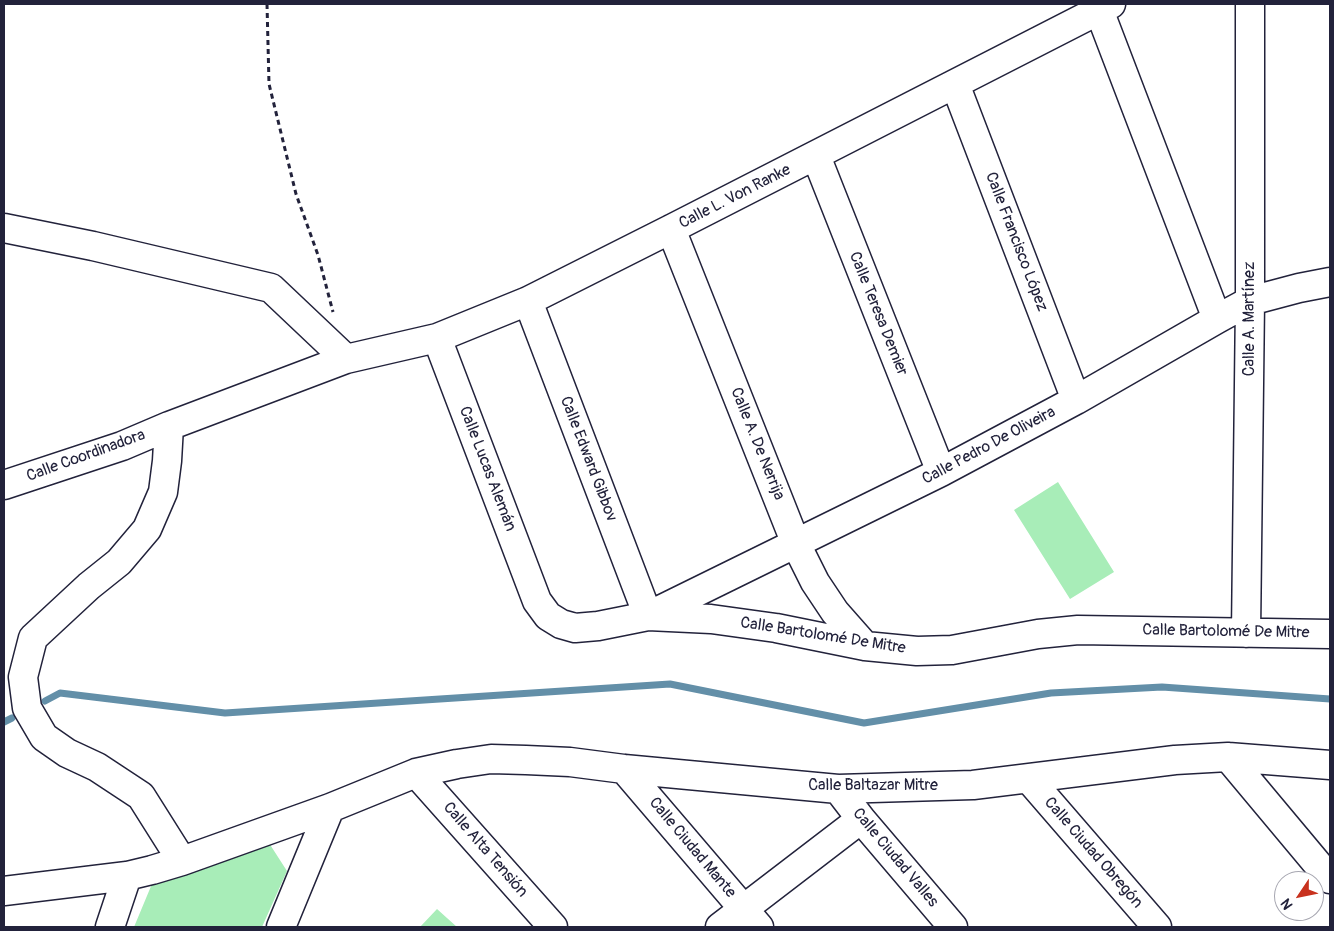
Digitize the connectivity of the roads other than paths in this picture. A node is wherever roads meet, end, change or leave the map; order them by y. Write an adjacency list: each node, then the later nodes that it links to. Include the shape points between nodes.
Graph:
1 (1250, 4): 9 (street, Calle A. Martínez)
2 (1105, 7): 3 (street, Calle L. Von Ranke); 10 (street, Calle A. Martínez)
3 (955, 84): 4 (street, Calle L. Von Ranke); 13 (street, Calle Francisco López)
4 (816, 156): 6 (street, Calle L. Von Ranke); 15 (street, Calle Teresa Demier)
5 (4, 228): 12 (street, via 271,288)
6 (672, 229): 8 (street, Calle L. Von Ranke); 17 (street, Calle A. De Nerrija)
7 (1330, 282): 9 (street, Calle Pedro De Oliveira)
8 (528, 301): 11 (street, Calle L. Von Ranke); 19 (street, Calle Edward Gibbov)
9 (1250, 301): 10 (street, Calle Pedro De Oliveira); 20 (street, Calle A. Martínez)
10 (1217, 319): 13 (street, Calle Pedro De Oliveira)
11 (437, 338): 12 (street, Calle L. Von Ranke); 18 (street, Calle Lucas Alemán)
12 (346, 359): 14 (street, Calle Coordinadora)
13 (1076, 400): 15 (street, Calle Pedro De Oliveira)
14 (169, 426): 16 (street, Calle Coordinadora, via 122,446); 31 (street, via 163,492 146,529 119,562 33,638 24,677 27,708 44,737 141,796)
15 (940, 472): 17 (street, Calle Pedro De Oliveira)
16 (4, 485)
17 (796, 544): 19 (street, Calle Pedro De Oliveira); 22 (street, Calle A. De Nerrija, via 820,590)
18 (537, 601): 19 (street, Calle Bartolomé De Mitre, via 548,616 575,628)
19 (648, 616): 22 (street, Calle Bartolomé De Mitre, via 711,619)
20 (1246, 634): 21 (street, Calle Bartolomé De Mitre); 22 (street, Calle Bartolomé De Mitre, via 1078,630 952,650 918,651)
21 (1330, 634)
22 (865, 646)
23 (1228, 757): 24 (street, Calle Baltazar Mitre); 27 (street, Calle Baltazar Mitre, via 1175,760); 33 (street)
24 (1330, 765)
25 (624, 769): 26 (street, Calle Baltazar Mitre, via 570,762 491,759); 28 (street, Calle Baltazar Mitre); 35 (street, Calle Ciudad Mante)
26 (416, 773): 29 (street, Calle Baltazar Mitre); 38 (street, Calle Alta Tensión)
27 (1029, 779): 28 (street, Calle Baltazar Mitre, via 973,785); 41 (street, Calle Ciudad Obregón)
28 (838, 789): 30 (street, Calle Ciudad Valles)
29 (330, 808): 31 (street, Calle Baltazar Mitre); 37 (street)
30 (861, 819): 35 (street); 40 (street, Calle Ciudad Valles)
31 (182, 861): 32 (street, Calle Baltazar Mitre)
32 (127, 876): 34 (street, Calle Baltazar Mitre); 36 (street)
33 (1330, 879)
34 (4, 892)
35 (751, 918): 39 (street)
36 (110, 927)
37 (281, 927)
38 (553, 927)
39 (720, 927)
40 (953, 927)
41 (1157, 927)

